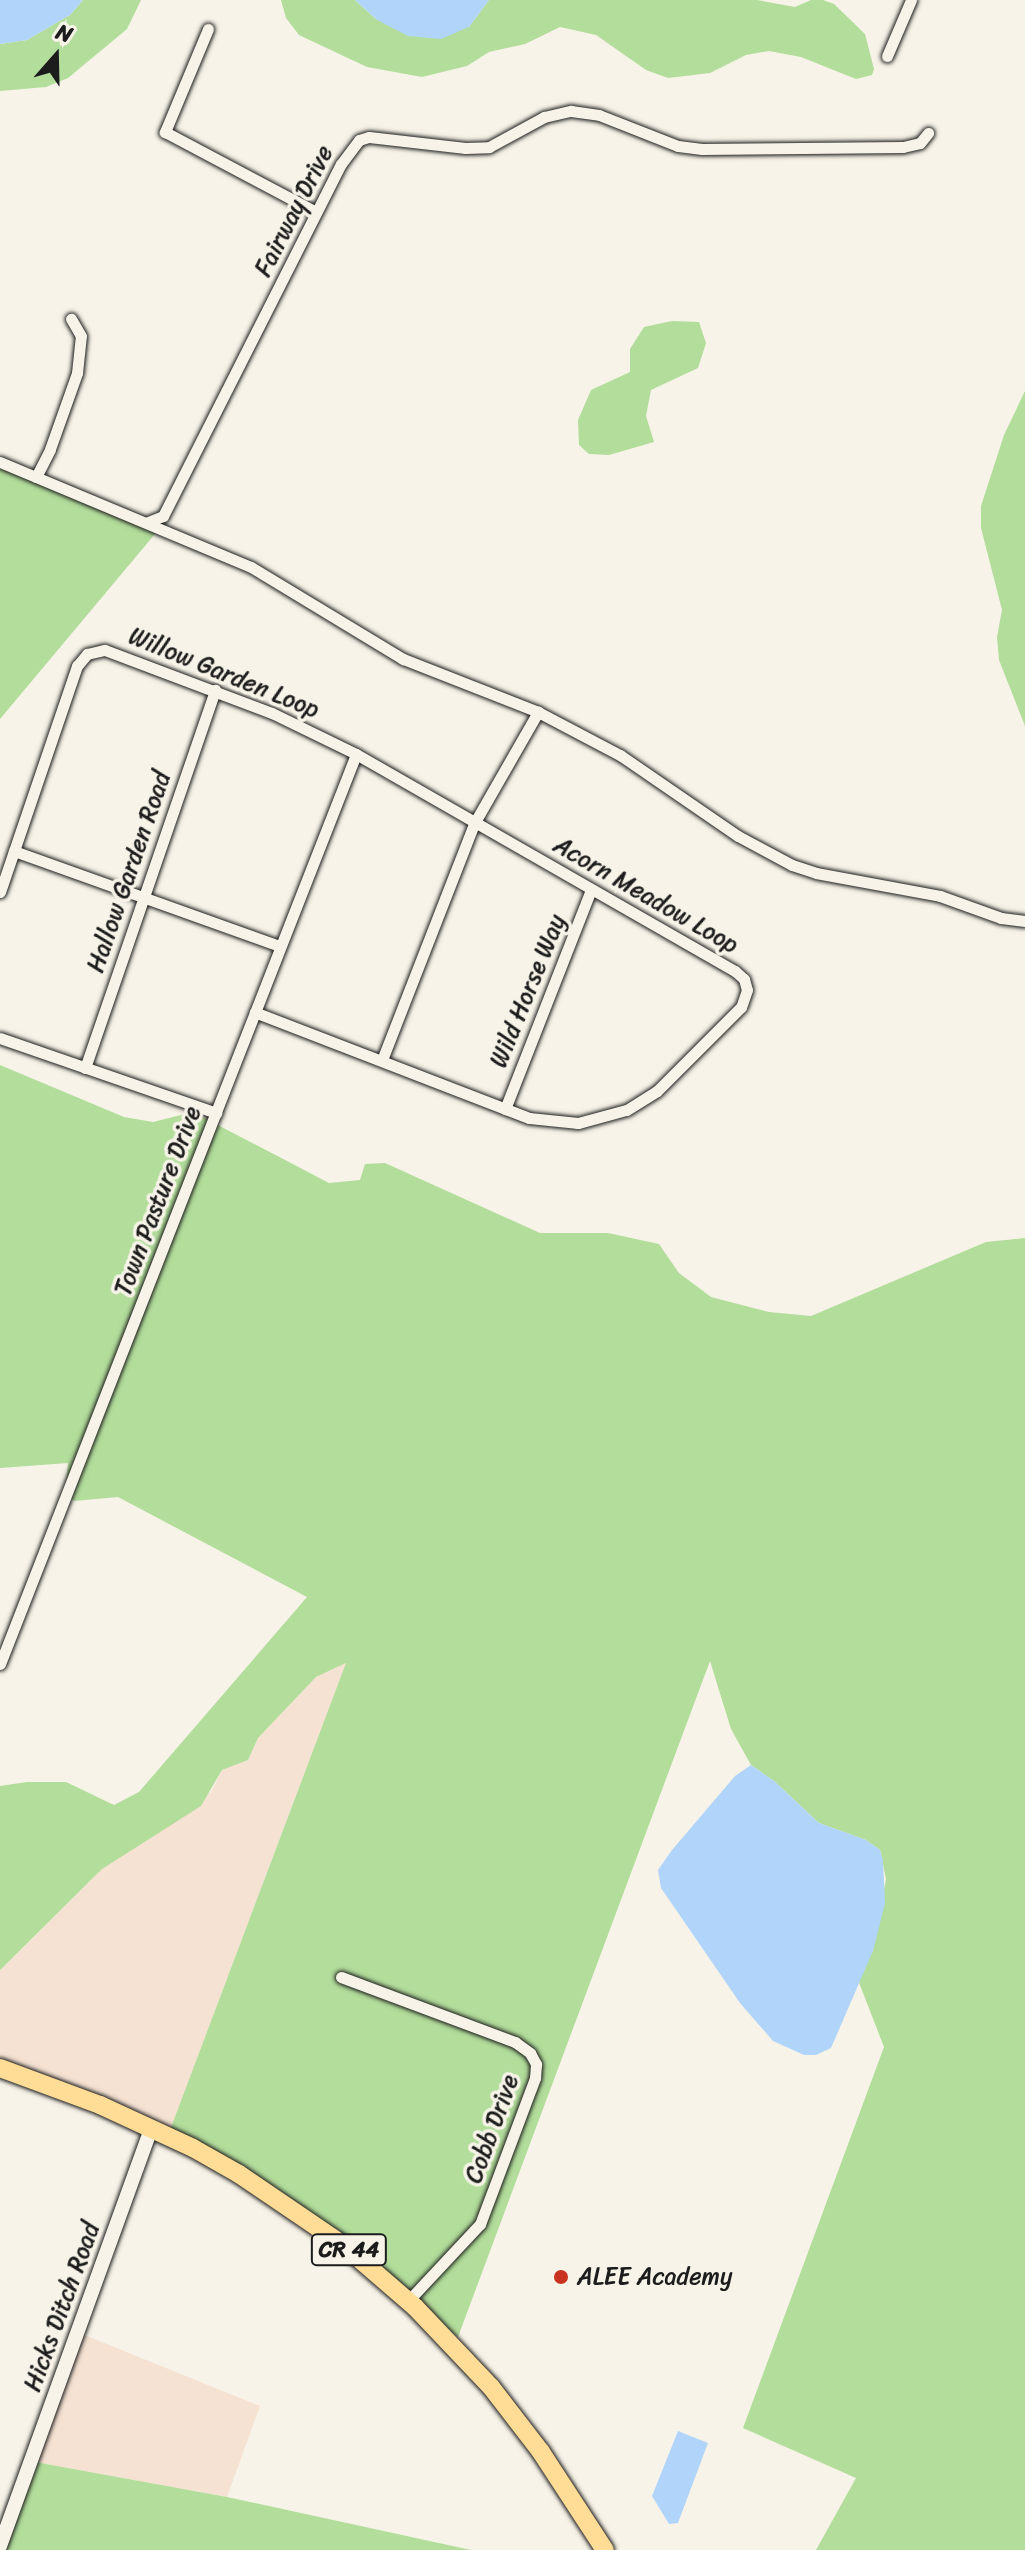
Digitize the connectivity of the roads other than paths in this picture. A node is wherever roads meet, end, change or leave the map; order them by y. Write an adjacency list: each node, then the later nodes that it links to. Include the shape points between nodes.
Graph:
1 (911, 0): 3 (street)
2 (208, 29): 5 (street, via 165,132)
3 (887, 56)
4 (928, 133): 5 (street, Fairway Drive, via 920,143 903,147 702,149 571,111 544,117 489,147 369,137 359,140 341,164)
5 (316, 212): 9 (street, Fairway Drive, via 163,516)
6 (71, 319): 8 (street, via 81,336 77,373)
7 (0, 462): 8 (street)
8 (36, 477): 9 (street)
9 (148, 522): 11 (street, via 275,580 403,659)
10 (215, 690): 12 (street, Willow Garden Loop); 14 (street, Willow Garden Loop, via 109,651 87,654 77,666); 17 (street, Hallow Garden Road)
11 (538, 712): 13 (street); 18 (street, via 620,755 738,836 792,865 940,896)
12 (356, 754): 13 (street, Acorn Meadow Loop); 19 (street, Town Pasture Drive)
13 (475, 822): 15 (street, Acorn Meadow Loop); 22 (street)
14 (14, 851): 16 (street, Willow Garden Loop); 17 (street)
15 (591, 889): 24 (street, Wild Horse Way); 24 (street, Acorn Meadow Loop, via 739,973 746,997 657,1091 626,1110 566,1123)
16 (0, 892)
17 (144, 896): 19 (street); 23 (street, Hallow Garden Road)
18 (1025, 921)
19 (280, 946): 20 (street, Town Pasture Drive)
20 (255, 1012): 22 (street, Acorn Meadow Loop); 25 (street, Town Pasture Drive)
21 (0, 1038): 23 (street)
22 (382, 1060): 24 (street, Acorn Meadow Loop)
23 (85, 1068): 25 (street)
24 (505, 1109)
25 (216, 1113): 26 (street, Town Pasture Drive)
26 (0, 1664)
27 (341, 1977): 30 (street, Cobb Drive, via 515,2042 536,2064 480,2224)
28 (0, 2068): 29 (main road, CR 44)
29 (151, 2128): 30 (main road, CR 44, via 239,2174 298,2213); 31 (street, Hicks Ditch Road)
30 (408, 2301): 32 (main road, CR 44, via 491,2387)
31 (0, 2546)
32 (605, 2550)

